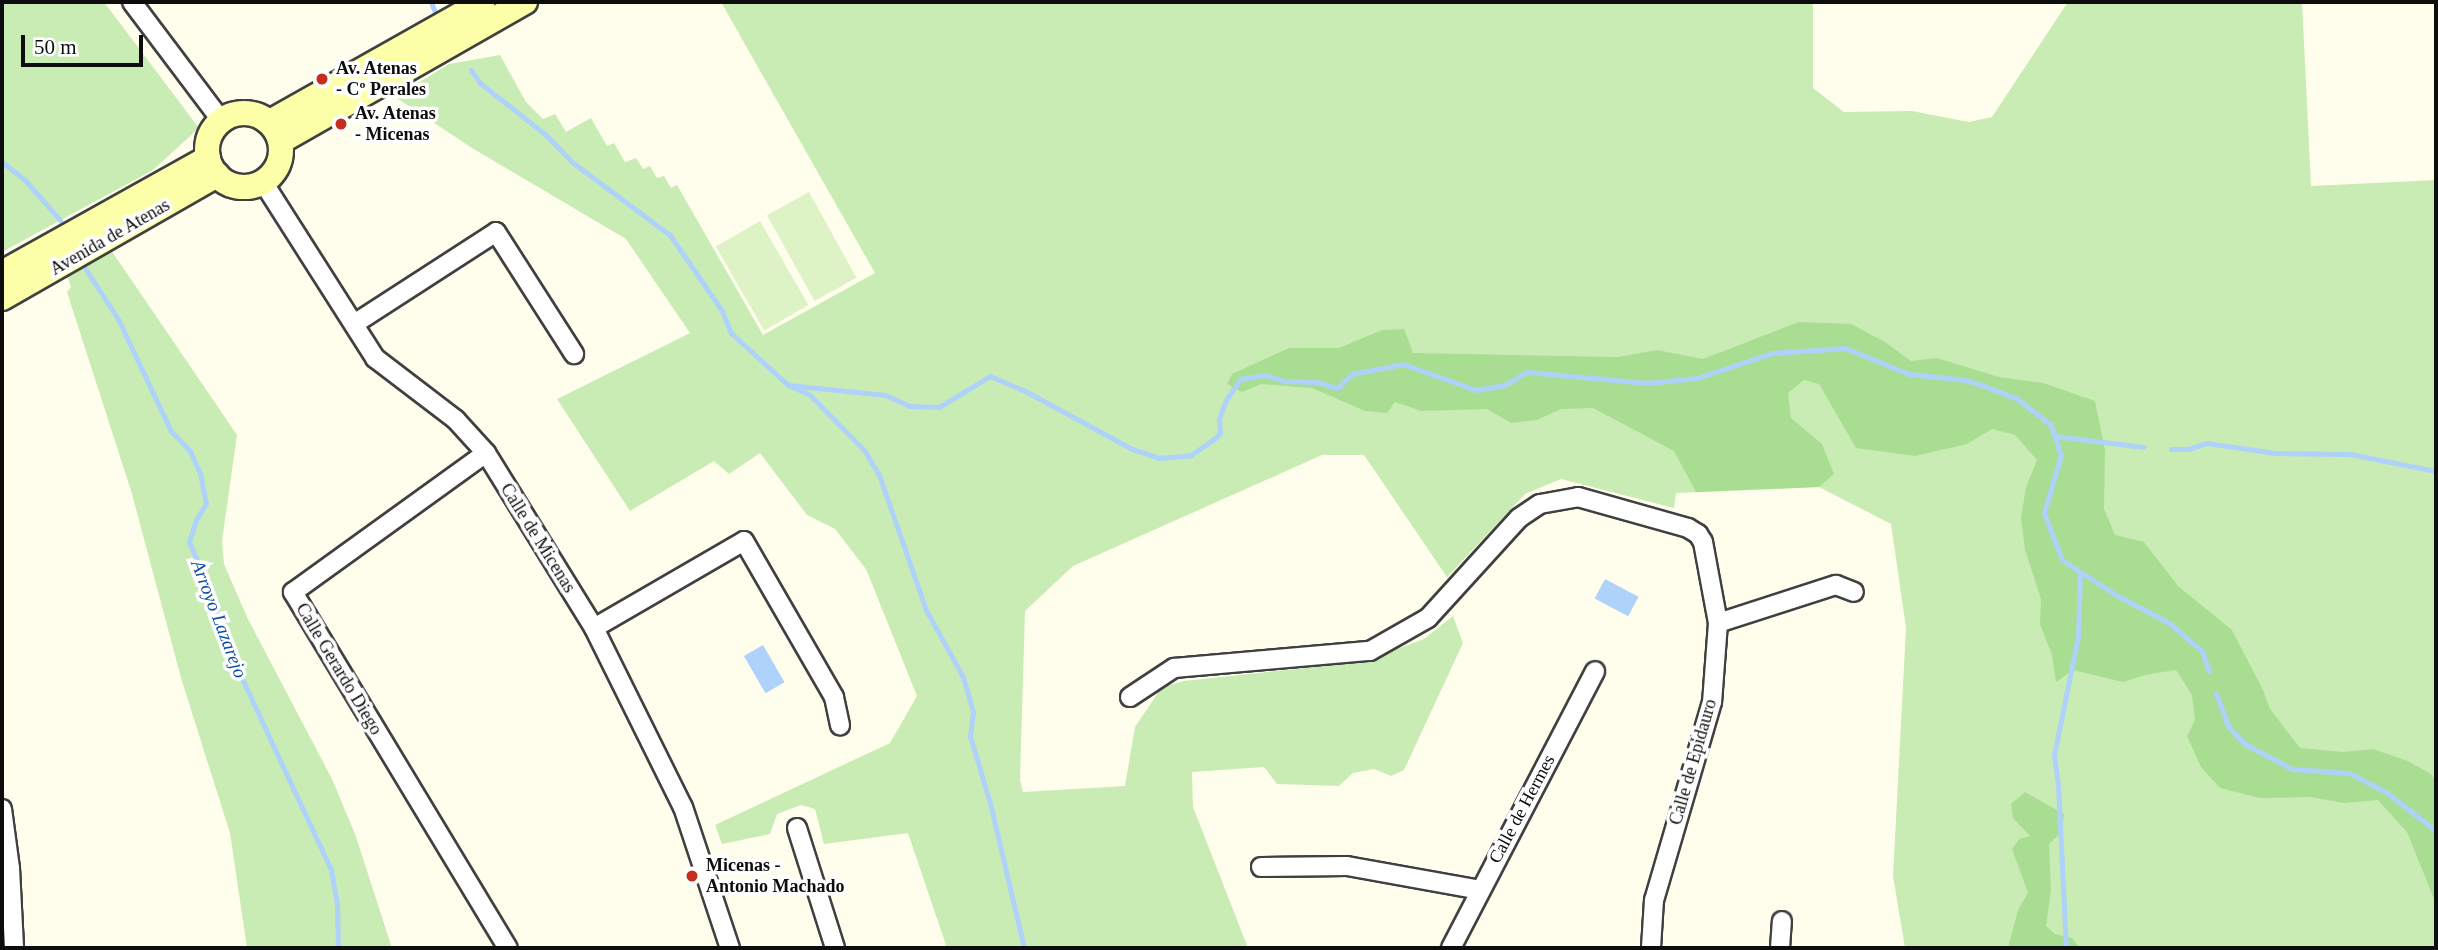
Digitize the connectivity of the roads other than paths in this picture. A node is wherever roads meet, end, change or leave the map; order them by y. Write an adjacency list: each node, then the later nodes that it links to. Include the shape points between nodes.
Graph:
1 (132, 2): 4 (street)
2 (483, 2): 5 (main road)
3 (525, 2): 5 (main road)
4 (221, 120): 5 (main road, via 246,112); 6 (main road, via 209,137)
5 (275, 132): 7 (main road, via 279,164)
6 (213, 166): 7 (main road, via 225,181 244,187); 8 (main road, Avenida de Atenas); 9 (main road, Avenida de Atenas)
7 (263, 182): 10 (street, Calle de Micenas)
8 (2, 273)
9 (2, 298)
10 (354, 324): 11 (street, via 496,232); 12 (street, Calle de Micenas, via 375,358 456,420)
11 (574, 354)
12 (486, 453): 15 (street, Calle de Micenas); 25 (street, Calle Gerardo Diego, via 293,592)
13 (1854, 592): 14 (street, via 1836,585)
14 (1718, 623): 17 (street, Calle de Epidauro, via 1698,534 1578,497 1540,504 1519,518 1428,618 1370,651 1174,668); 29 (street, Calle de Epidauro, via 1712,702 1654,900)
15 (594, 628): 18 (street, via 744,541 834,697); 26 (street, Calle de Micenas, via 683,807)
16 (1595, 671): 22 (street, Calle de Hermes)
17 (1129, 697)
18 (840, 725)
19 (2, 809): 24 (street)
20 (797, 828): 27 (street)
21 (1261, 867): 22 (street, via 1347,866)
22 (1479, 890): 28 (street, Calle de Hermes)
23 (1782, 921): 30 (street)
24 (14, 948)
25 (508, 948)
26 (730, 948)
27 (835, 948)
28 (1451, 948)
29 (1651, 948)
30 (1780, 948)

